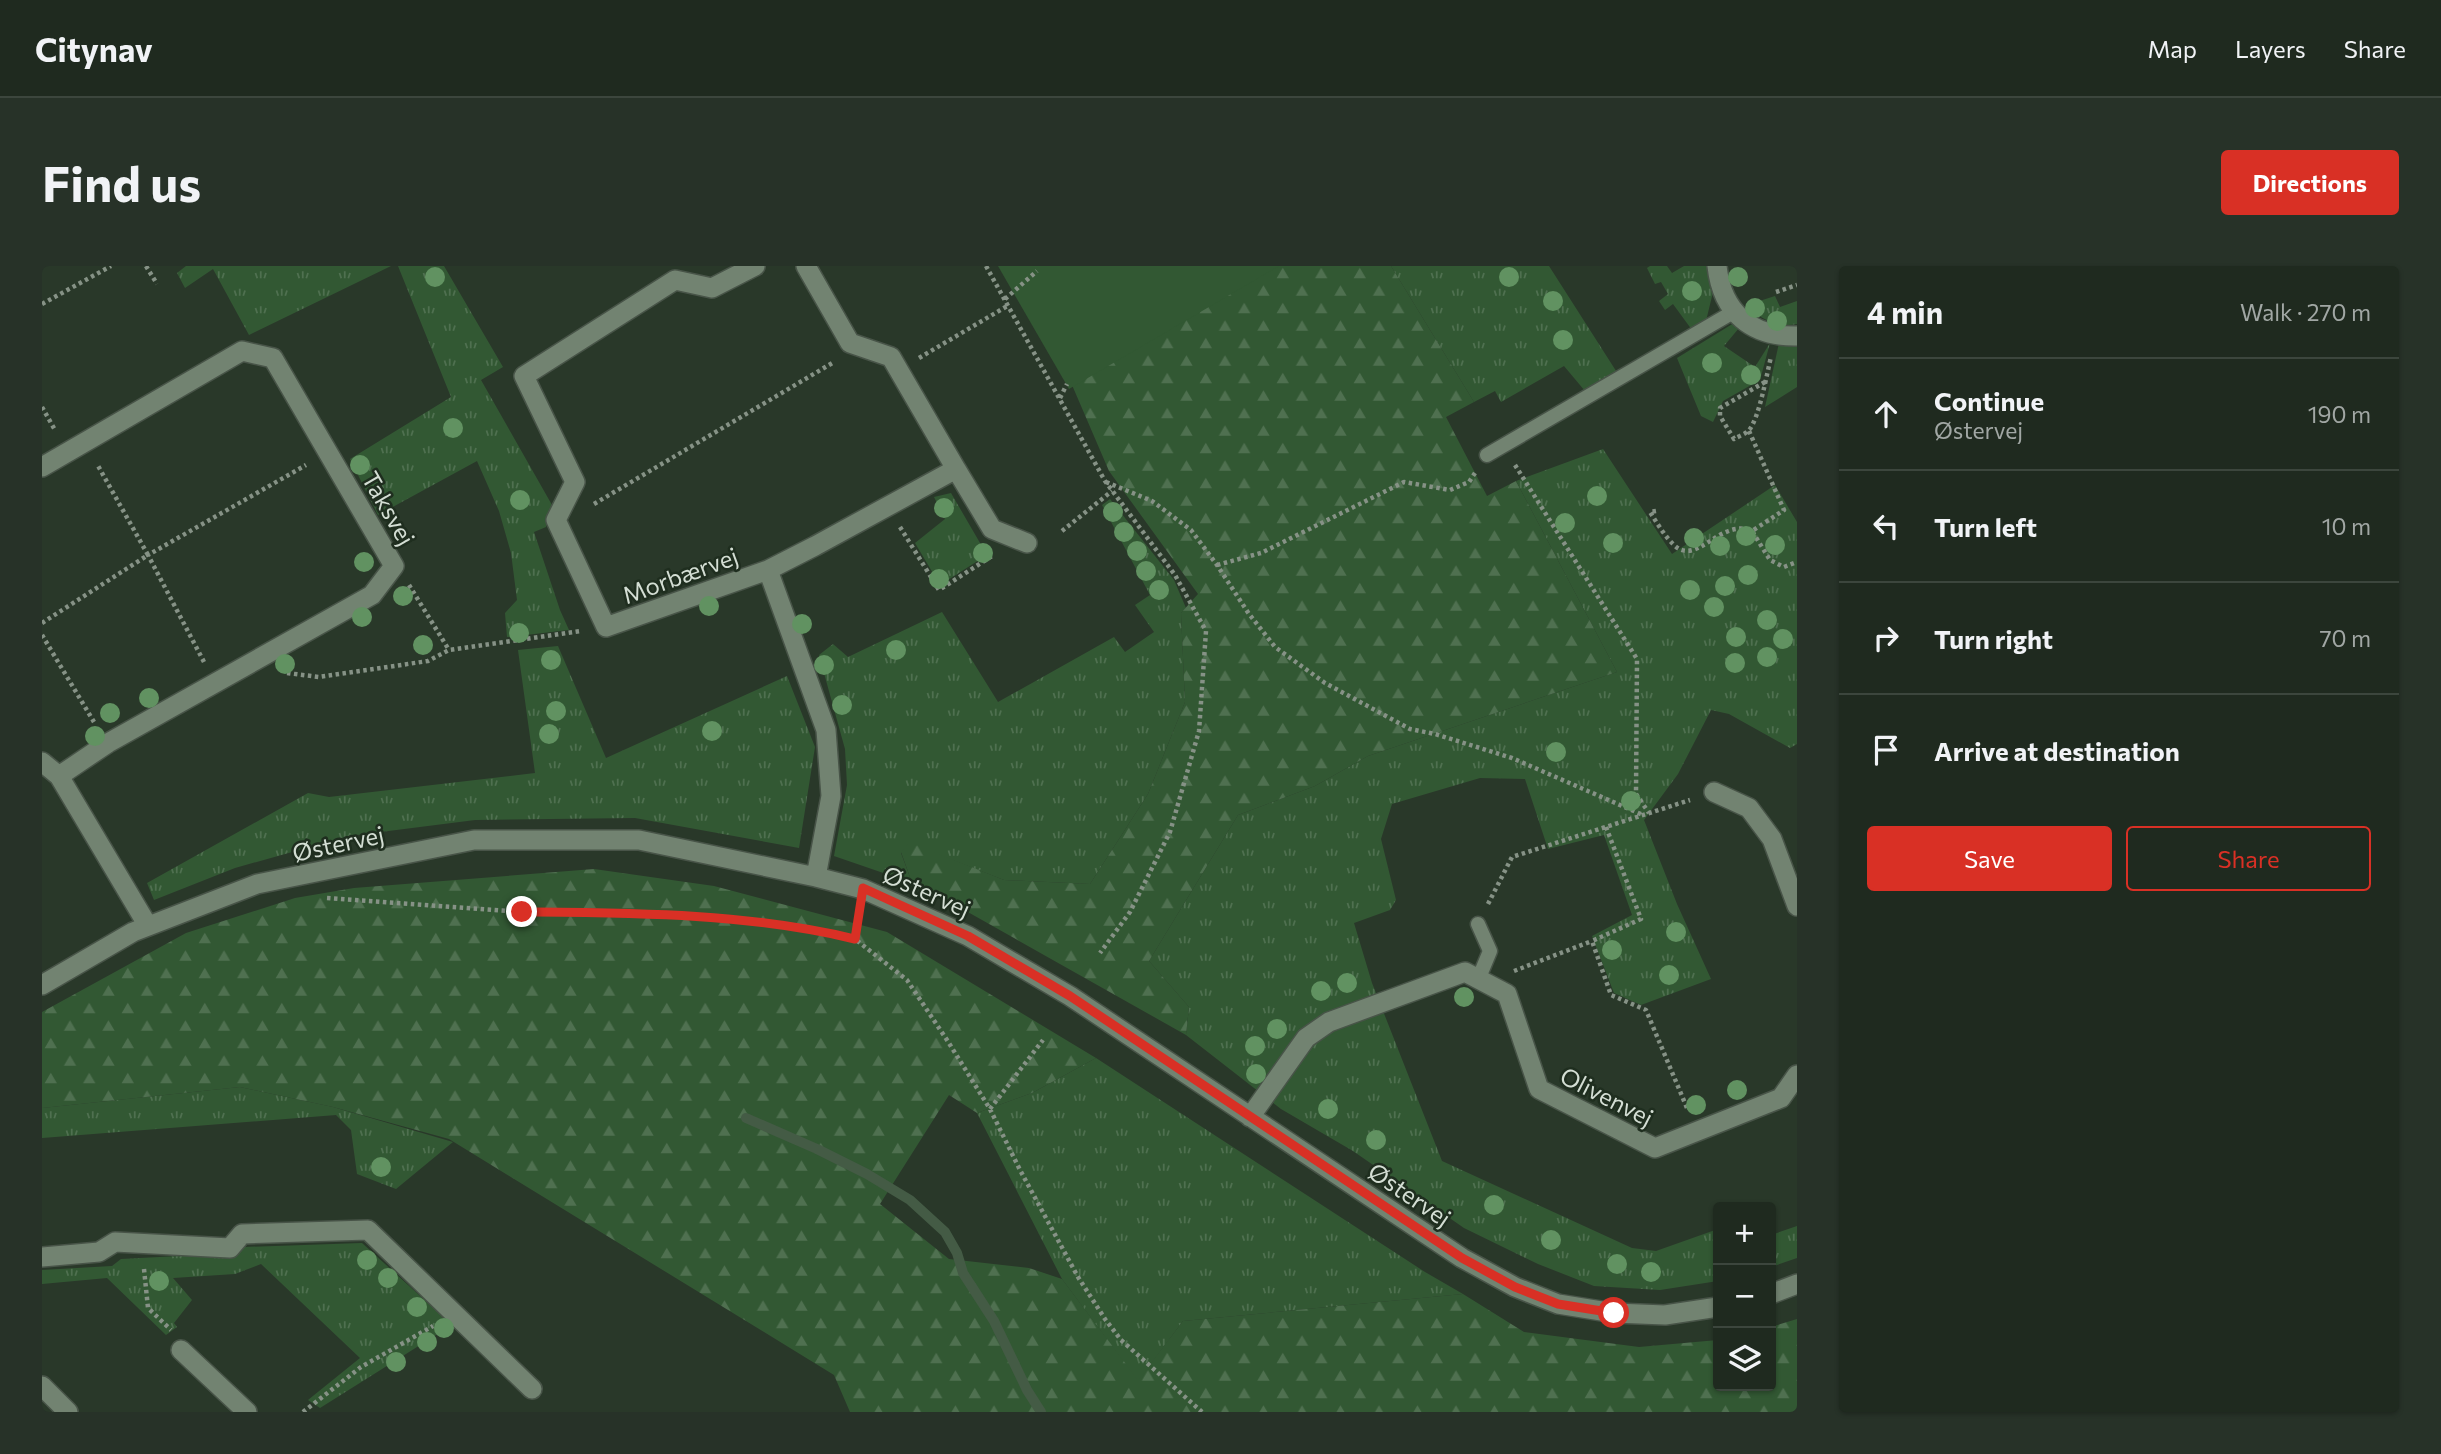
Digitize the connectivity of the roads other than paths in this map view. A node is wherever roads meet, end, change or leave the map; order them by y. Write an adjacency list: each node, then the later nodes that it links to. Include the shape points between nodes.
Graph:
1 (755, 266): 10 (street, Morbærvej, via 712,288 676,280 524,376 575,482 556,520 606,627)
2 (806, 266): 8 (street, via 850,343 891,357)
3 (1717, 266): 4 (street)
4 (1735, 311): 5 (street, via 1749,326 1777,336); 6 (lane)
5 (1797, 336)
6 (1487, 455)
7 (42, 467): 12 (street, Taksvej, via 242,352 273,358 394,566 372,595 108,743)
8 (956, 469): 9 (street, via 992,529); 10 (street, Morbærvej)
9 (1027, 543)
10 (768, 569): 14 (street, Morbærvej, via 826,730 831,796)
11 (42, 762): 12 (street)
12 (59, 776): 17 (street)
13 (1714, 792): 15 (street, via 1749,808 1772,839)
14 (816, 877): 17 (street, Østervej, via 639,840 474,840 257,884); 21 (street, Østervej, via 863,888 968,936 1070,996)
15 (1797, 906)
16 (1478, 923): 18 (lane, via 1490,951)
17 (148, 926): 19 (street, Østervej)
18 (1478, 980): 20 (street, Olivenvej, via 1507,994 1539,1089 1656,1148 1781,1098); 21 (street, via 1465,972 1329,1022 1306,1038)
19 (42, 985)
20 (1797, 1075)
21 (1250, 1117): 25 (street, Østervej, via 1462,1258 1515,1287 1558,1304 1614,1313 1665,1315)
22 (42, 1257): 28 (street, via 99,1252 115,1242 230,1248 243,1234 369,1230)
23 (1797, 1284): 24 (street)
24 (1776, 1292)
25 (1713, 1308)
26 (181, 1350): 30 (street)
27 (42, 1386): 29 (street)
28 (532, 1389)
29 (68, 1412)
30 (247, 1412)

